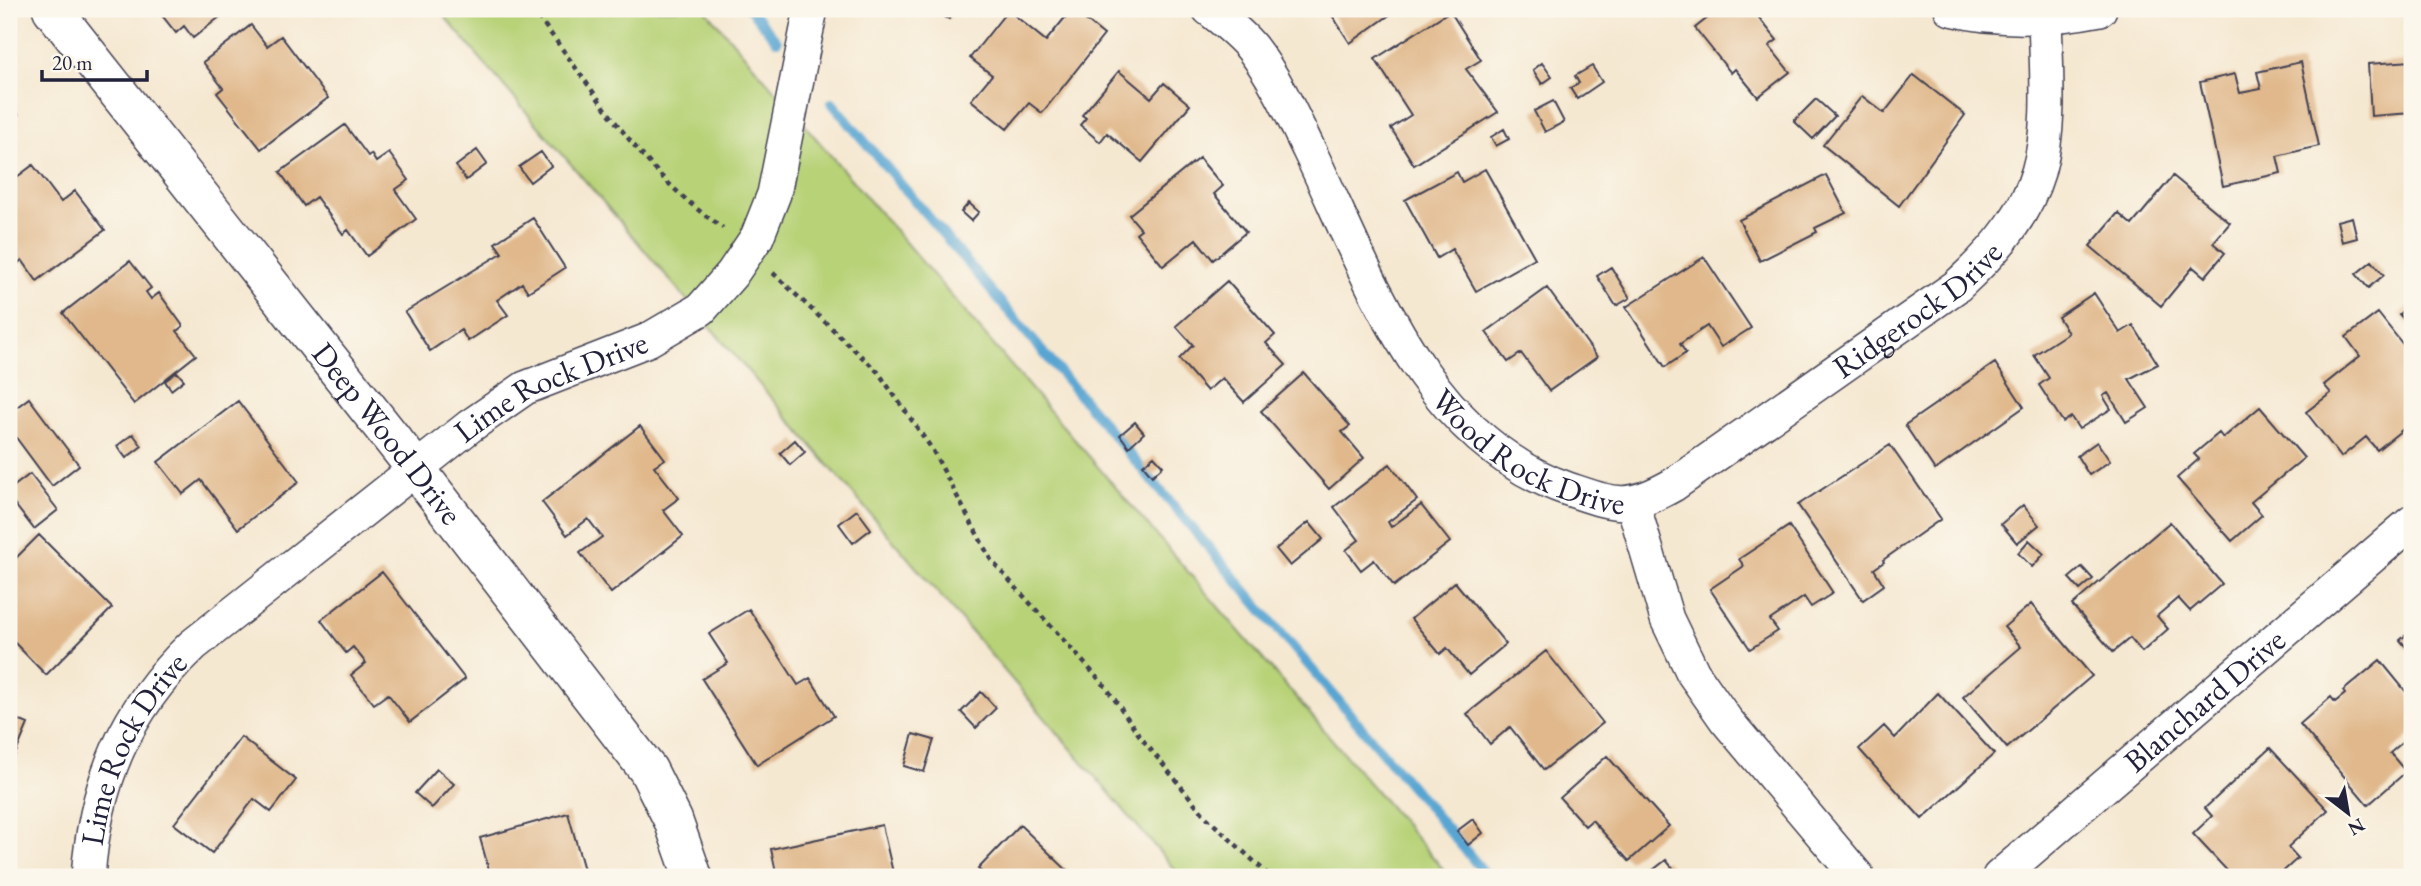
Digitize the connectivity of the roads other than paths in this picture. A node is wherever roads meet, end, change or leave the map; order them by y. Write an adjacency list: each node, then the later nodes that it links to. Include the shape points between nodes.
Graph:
1 (52, 9): 7 (street, Deep Wood Drive)
2 (811, 9): 7 (street, Lime Rock Drive, via 774,194 757,237 732,274 701,309 648,341 525,388)
3 (1209, 9): 8 (street, Wood Rock Drive, via 1264,64 1401,342 1430,383 1504,456 1544,481 1608,503)
4 (1951, 9): 6 (street, via 1976,15)
5 (2100, 9): 6 (street)
6 (2045, 18): 8 (street, Ridgerock Drive, via 2048,124 2043,163 2022,212 1993,253 1957,286 1730,445 1672,485)
7 (416, 469): 10 (street, Lime Rock Drive, via 271,581 174,664 114,753 97,804); 11 (street, Deep Wood Drive, via 648,770)
8 (1633, 504): 12 (street, Wood Rock Drive, via 1667,619 1693,673 1726,720)
9 (2412, 522): 13 (street, Blanchard Drive)
10 (88, 877)
11 (693, 877)
12 (1858, 877)
13 (1999, 877)

